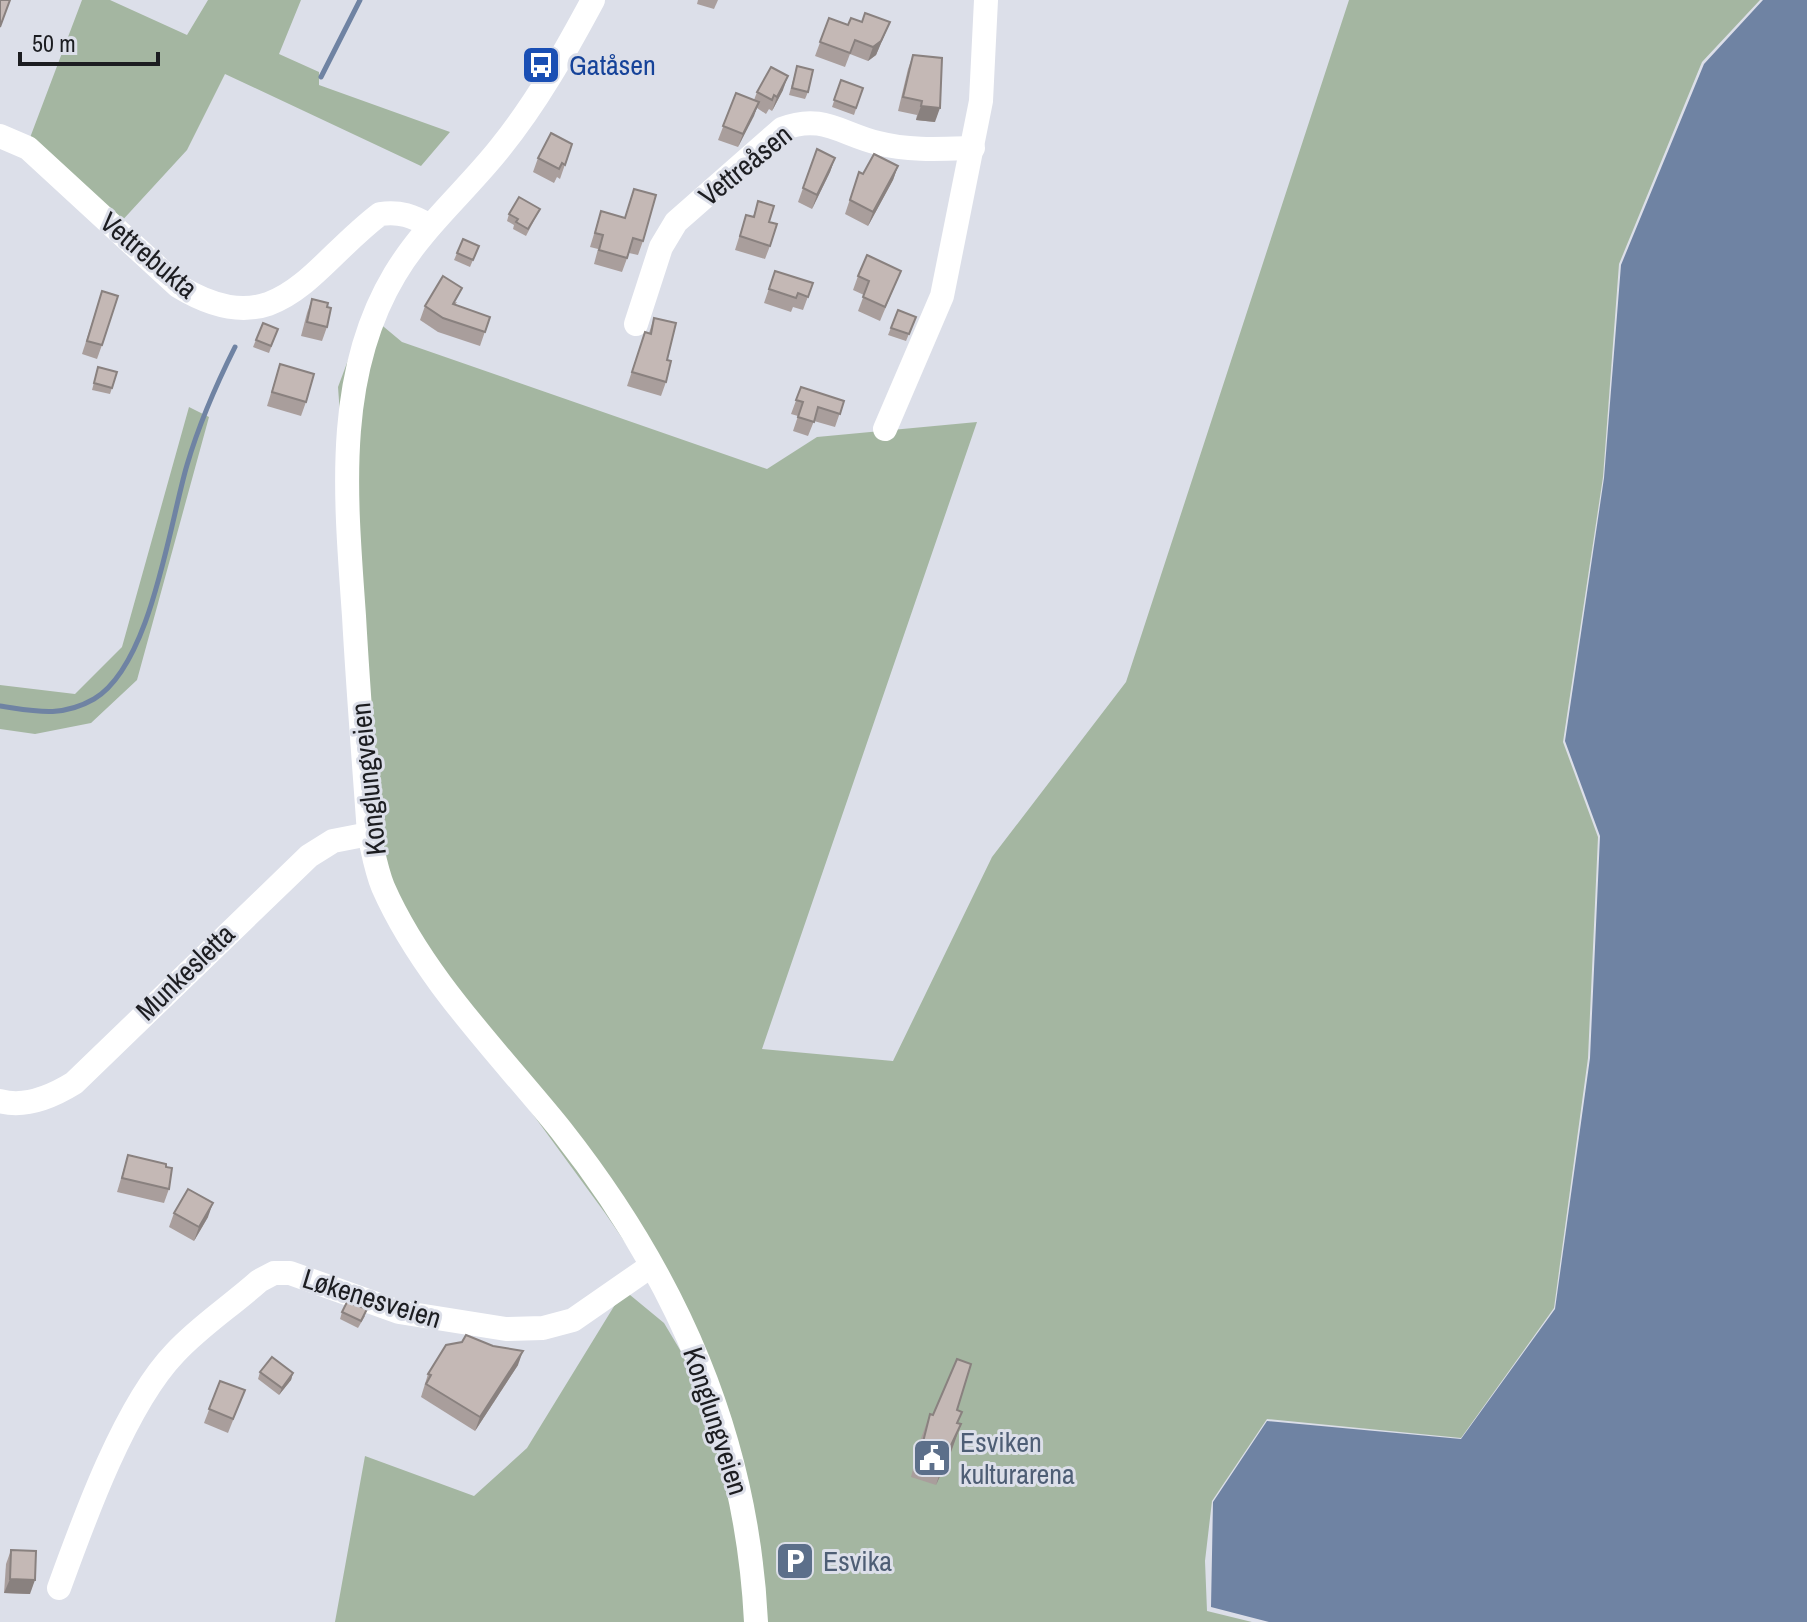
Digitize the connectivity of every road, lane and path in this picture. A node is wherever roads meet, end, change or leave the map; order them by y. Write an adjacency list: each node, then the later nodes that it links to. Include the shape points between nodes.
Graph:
1 (593, 0): 5 (street, Konglungveien, via 548,83 499,149)
2 (986, 0): 4 (street)
3 (0, 136): 5 (street, Vettrebukta, via 28,148 178,286 229,308 253,308 298,290 380,214 395,211)
4 (973, 148): 6 (street, Vettreåsen, via 912,149 819,122 802,121 782,129 676,222 661,247); 7 (street, via 942,296)
5 (430, 226): 8 (street, Konglungveien, via 396,272 373,316 357,366 348,432 347,512)
6 (636, 324)
7 (885, 429)
8 (369, 834): 9 (street, Munkesletta, via 333,841 309,856 74,1083 52,1096 11,1104); 10 (street, Konglungveien, via 382,883 419,954 564,1134 615,1203)
9 (0, 1101)
10 (651, 1266): 11 (street, Løkenesveien, via 573,1320 543,1328 454,1323 399,1312 309,1279 274,1273 209,1322 156,1375 86,1512); 12 (street, Konglungveien, via 708,1379 725,1430 751,1543)
11 (59, 1588)
12 (756, 1622)

